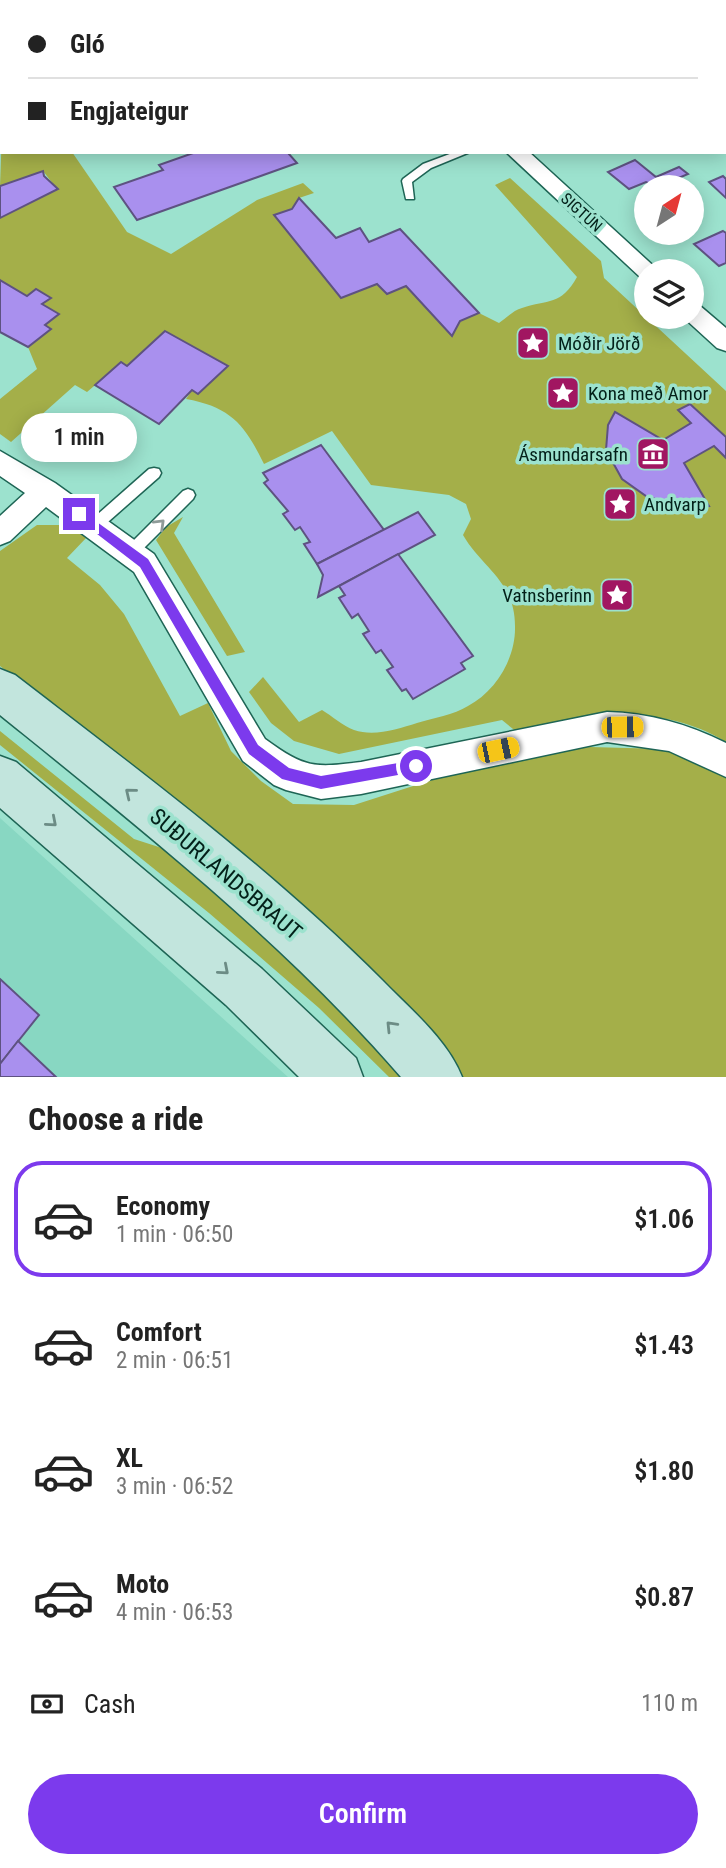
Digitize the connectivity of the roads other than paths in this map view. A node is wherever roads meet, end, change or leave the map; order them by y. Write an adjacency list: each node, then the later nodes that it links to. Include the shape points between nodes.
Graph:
1 (460, 154): 3 (lane, via 415,173 407,181)
2 (518, 154): 4 (street, SIGTÚN)
3 (410, 197)
4 (635, 259)
5 (704, 323): 6 (street)
6 (726, 342)
7 (0, 462): 9 (street)
8 (154, 473): 11 (lane)
9 (45, 491): 11 (street); 12 (street)
10 (188, 495): 13 (lane, one-way to 10)
11 (95, 525): 13 (street)
12 (0, 533)
13 (131, 552): 17 (street, via 144,563 254,750 286,774 321,783 361,778 607,727 665,733)
14 (0, 689): 16 (main road, SUÐURLANDSBRAUT)
15 (0, 720): 16 (main road)
16 (64, 739): 20 (main road, SUÐURLANDSBRAUT, one-way to 16, via 330,963)
17 (726, 761)
18 (0, 778): 19 (main road, one-way to 19, via 244,987)
19 (325, 1072)
20 (436, 1077)

